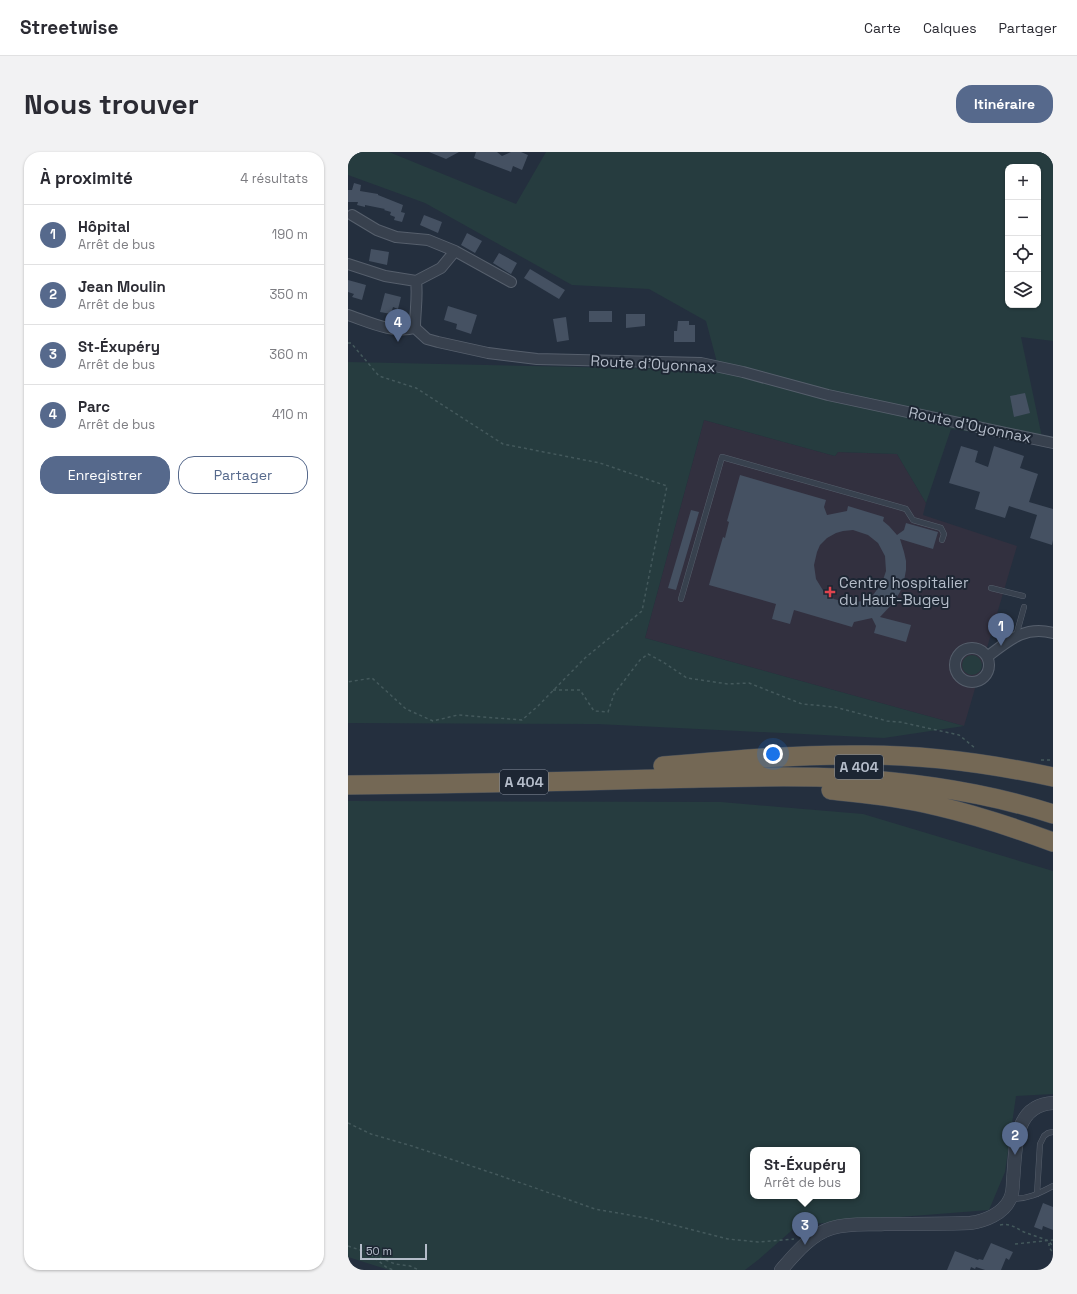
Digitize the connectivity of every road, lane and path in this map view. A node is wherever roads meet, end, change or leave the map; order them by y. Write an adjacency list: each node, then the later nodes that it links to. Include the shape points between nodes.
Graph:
1 (352, 215): 2 (street, via 377,230 396,237 428,240)
2 (455, 251): 4 (street, via 441,268); 5 (street)
3 (348, 264): 4 (street, via 385,276)
4 (416, 281): 7 (street, via 418,293)
5 (511, 282)
6 (348, 315): 7 (street, via 385,327 401,330)
7 (415, 328): 9 (street, Route d'Oyonnax, via 427,339 488,353 610,362 700,363 828,395)
8 (348, 343): 19 (path, via 351,343 379,376 416,388 503,444 600,463 667,486 642,611 584,658)
9 (1053, 443)
10 (942, 540): 13 (lane, via 944,534 941,528 913,520 906,509 722,457)
11 (991, 588): 12 (lane)
12 (1023, 596)
13 (681, 599)
14 (1024, 607): 16 (lane)
15 (1053, 633): 16 (street, via 1042,630 1026,631)
16 (1016, 636): 17 (street)
17 (987, 657)
18 (348, 682): 19 (path, via 372,678 406,709 433,721 458,715 522,720)
19 (553, 690): 20 (path, via 580,690 594,711 608,712 614,694 640,660 648,654 687,678 728,684 749,683 802,704 835,707 887,721 959,735)
20 (975, 748)
21 (1040, 760): 22 (path)
22 (1053, 760)
23 (663, 766): 24 (highway, A 404); 25 (highway, via 789,757 867,755 967,762); 28 (highway, A 404, via 764,764 869,767 967,780)
24 (348, 773)
25 (1053, 777)
26 (700, 778): 27 (highway, A 404); 29 (highway, A 404, via 807,777 901,783 978,795); 30 (highway, via 903,799 969,814)
27 (348, 786)
28 (1053, 800)
29 (1053, 814)
30 (1053, 842)
31 (1053, 1103): 36 (street, via 1033,1110 1020,1127)
32 (348, 1123): 38 (path, via 371,1134 595,1209 646,1218 728,1239 758,1242)
33 (1053, 1132): 35 (lane, via 1044,1136 1040,1144)
34 (1053, 1186): 35 (lane)
35 (1037, 1194): 36 (lane, via 1023,1199)
36 (1010, 1199): 48 (street, via 993,1217 981,1222 855,1225 833,1228 809,1241)
37 (995, 1226): 40 (path, via 1012,1225)
38 (794, 1238)
39 (1053, 1240): 40 (path)
40 (1049, 1241): 41 (path); 42 (path); 45 (path)
41 (1015, 1244)
42 (1053, 1245)
43 (348, 1246): 44 (path)
44 (369, 1253): 46 (path); 47 (path, via 395,1264)
45 (1053, 1253)
46 (393, 1270)
47 (419, 1270)
48 (781, 1270)

